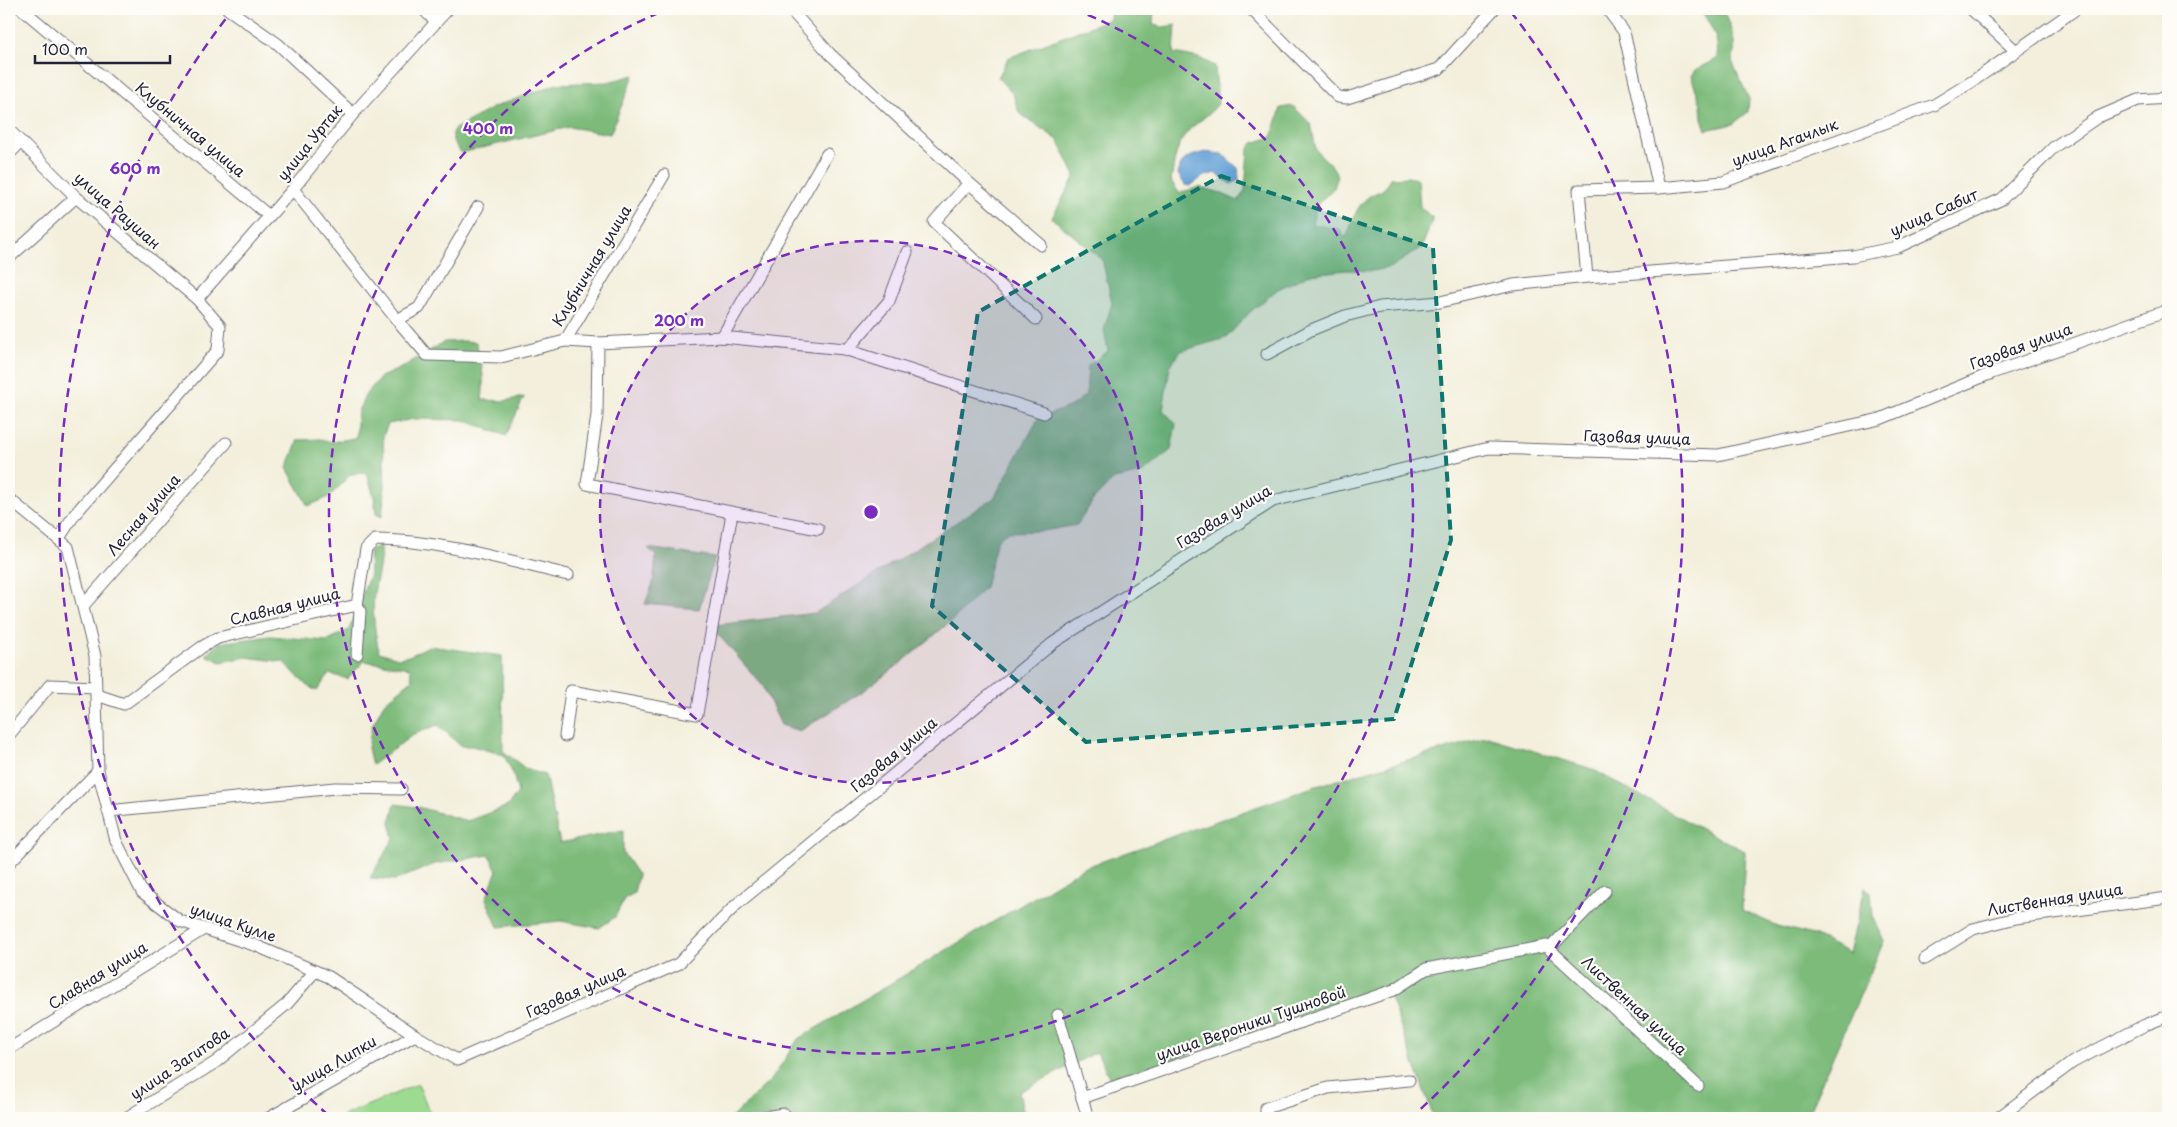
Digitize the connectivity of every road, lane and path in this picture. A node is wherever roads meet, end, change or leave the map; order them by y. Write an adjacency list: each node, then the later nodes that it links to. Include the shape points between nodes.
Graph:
1 (22, 9): 25 (street, Клубничная улица)
2 (228, 9): 14 (street, via 278,44)
3 (423, 9): 11 (street)
4 (448, 9): 11 (street, улица Уртак)
5 (790, 9): 20 (street, via 830,54)
6 (1251, 9): 7 (street, via 1338,97 1347,98 1439,69)
7 (1494, 9)
8 (1607, 9): 21 (street, via 1624,32)
9 (1971, 9): 12 (street)
10 (2076, 9): 12 (street, улица Агачлык)
11 (436, 22): 14 (street, улица Уртак)
12 (2016, 52): 21 (street, улица Агачлык, via 1934,105 1723,182)
13 (2168, 98): 29 (street, улица Сабит, via 2138,100 2098,117 2054,148 2002,199 1898,247 1853,256)
14 (353, 114): 22 (street, улица Уртак)
15 (9, 130): 16 (street, улица Раушан)
16 (21, 142): 17 (street); 23 (street, улица Раушан)
17 (9, 154)
18 (827, 154): 34 (street)
19 (664, 175): 35 (street, Клубничная улица)
20 (969, 183): 26 (street); 32 (street, via 934,222)
21 (1659, 188): 29 (street, улица Агачлык, via 1579,190)
22 (293, 189): 25 (street, улица Уртак); 33 (street, Клубничная улица)
23 (76, 197): 28 (street); 30 (street, улица Раушан)
24 (478, 207): 33 (street, via 419,308)
25 (269, 216): 30 (street, улица Уртак)
26 (1041, 245)
27 (907, 252): 37 (street, via 889,301)
28 (9, 258)
29 (1587, 277): 38 (street, улица Сабит, via 1513,285 1440,302 1380,307 1345,316)
30 (197, 299): 44 (street, улица Раушан, via 220,326 218,350 75,514)
31 (2168, 310): 66 (street, Газовая улица, via 1992,373 1880,419 1718,455 1489,448 1273,501 1053,643 737,904 678,964)
32 (1036, 319)
33 (398, 320): 35 (street, Клубничная улица, via 427,355 501,357)
34 (722, 337): 36 (street); 37 (street)
35 (565, 341): 36 (street)
36 (598, 343): 42 (street, via 597,415 587,484)
37 (847, 350): 39 (street)
38 (1267, 354)
39 (1044, 414)
40 (226, 443): 47 (street, Лесная улица)
41 (9, 500): 44 (street, улица Кулле)
42 (732, 513): 43 (street); 51 (street, via 697,714 571,691)
43 (818, 529)
44 (58, 538): 47 (street, улица Кулле, via 68,547)
45 (568, 575): 46 (street, Славная улица, via 458,549 375,540 366,549)
46 (357, 605): 48 (street, via 360,611); 49 (street, Славная улица, via 218,638 124,704)
47 (83, 606): 49 (street, улица Кулле, via 95,656)
48 (357, 654)
49 (96, 691): 50 (street, via 50,685); 52 (street, улица Кулле)
50 (9, 734)
51 (565, 736)
52 (98, 771): 54 (street, улица Кулле); 55 (street)
53 (401, 789): 54 (street, via 336,788)
54 (108, 811): 58 (street, улица Кулле, via 116,842 142,892 180,921)
55 (9, 864)
56 (1605, 891): 59 (street)
57 (2168, 898): 60 (street, Лиственная улица, via 2016,918 1973,929)
58 (204, 929): 61 (street, улица Кулле); 65 (street, Славная улица)
59 (1549, 949): 68 (street, Лиственная улица); 69 (street, улица Вероники Тушновой, via 1546,946 1426,969 1394,990)
60 (1925, 960)
61 (315, 970): 64 (street, улица Кулле); 71 (street, улица Загитова, via 287,1004 216,1062)
62 (1058, 1015): 69 (street)
63 (2168, 1016): 70 (street, via 2073,1062)
64 (415, 1035): 66 (street, улица Кулле); 72 (street, улица Липки)
65 (9, 1049)
66 (457, 1060)
67 (1409, 1080): 76 (street, via 1328,1088 1266,1108)
68 (1698, 1086)
69 (1082, 1098): 75 (street)
70 (2003, 1117)
71 (126, 1118)
72 (269, 1118)
73 (756, 1118): 74 (street, via 784,1114)
74 (786, 1118)
75 (1088, 1118)
76 (1266, 1118)

